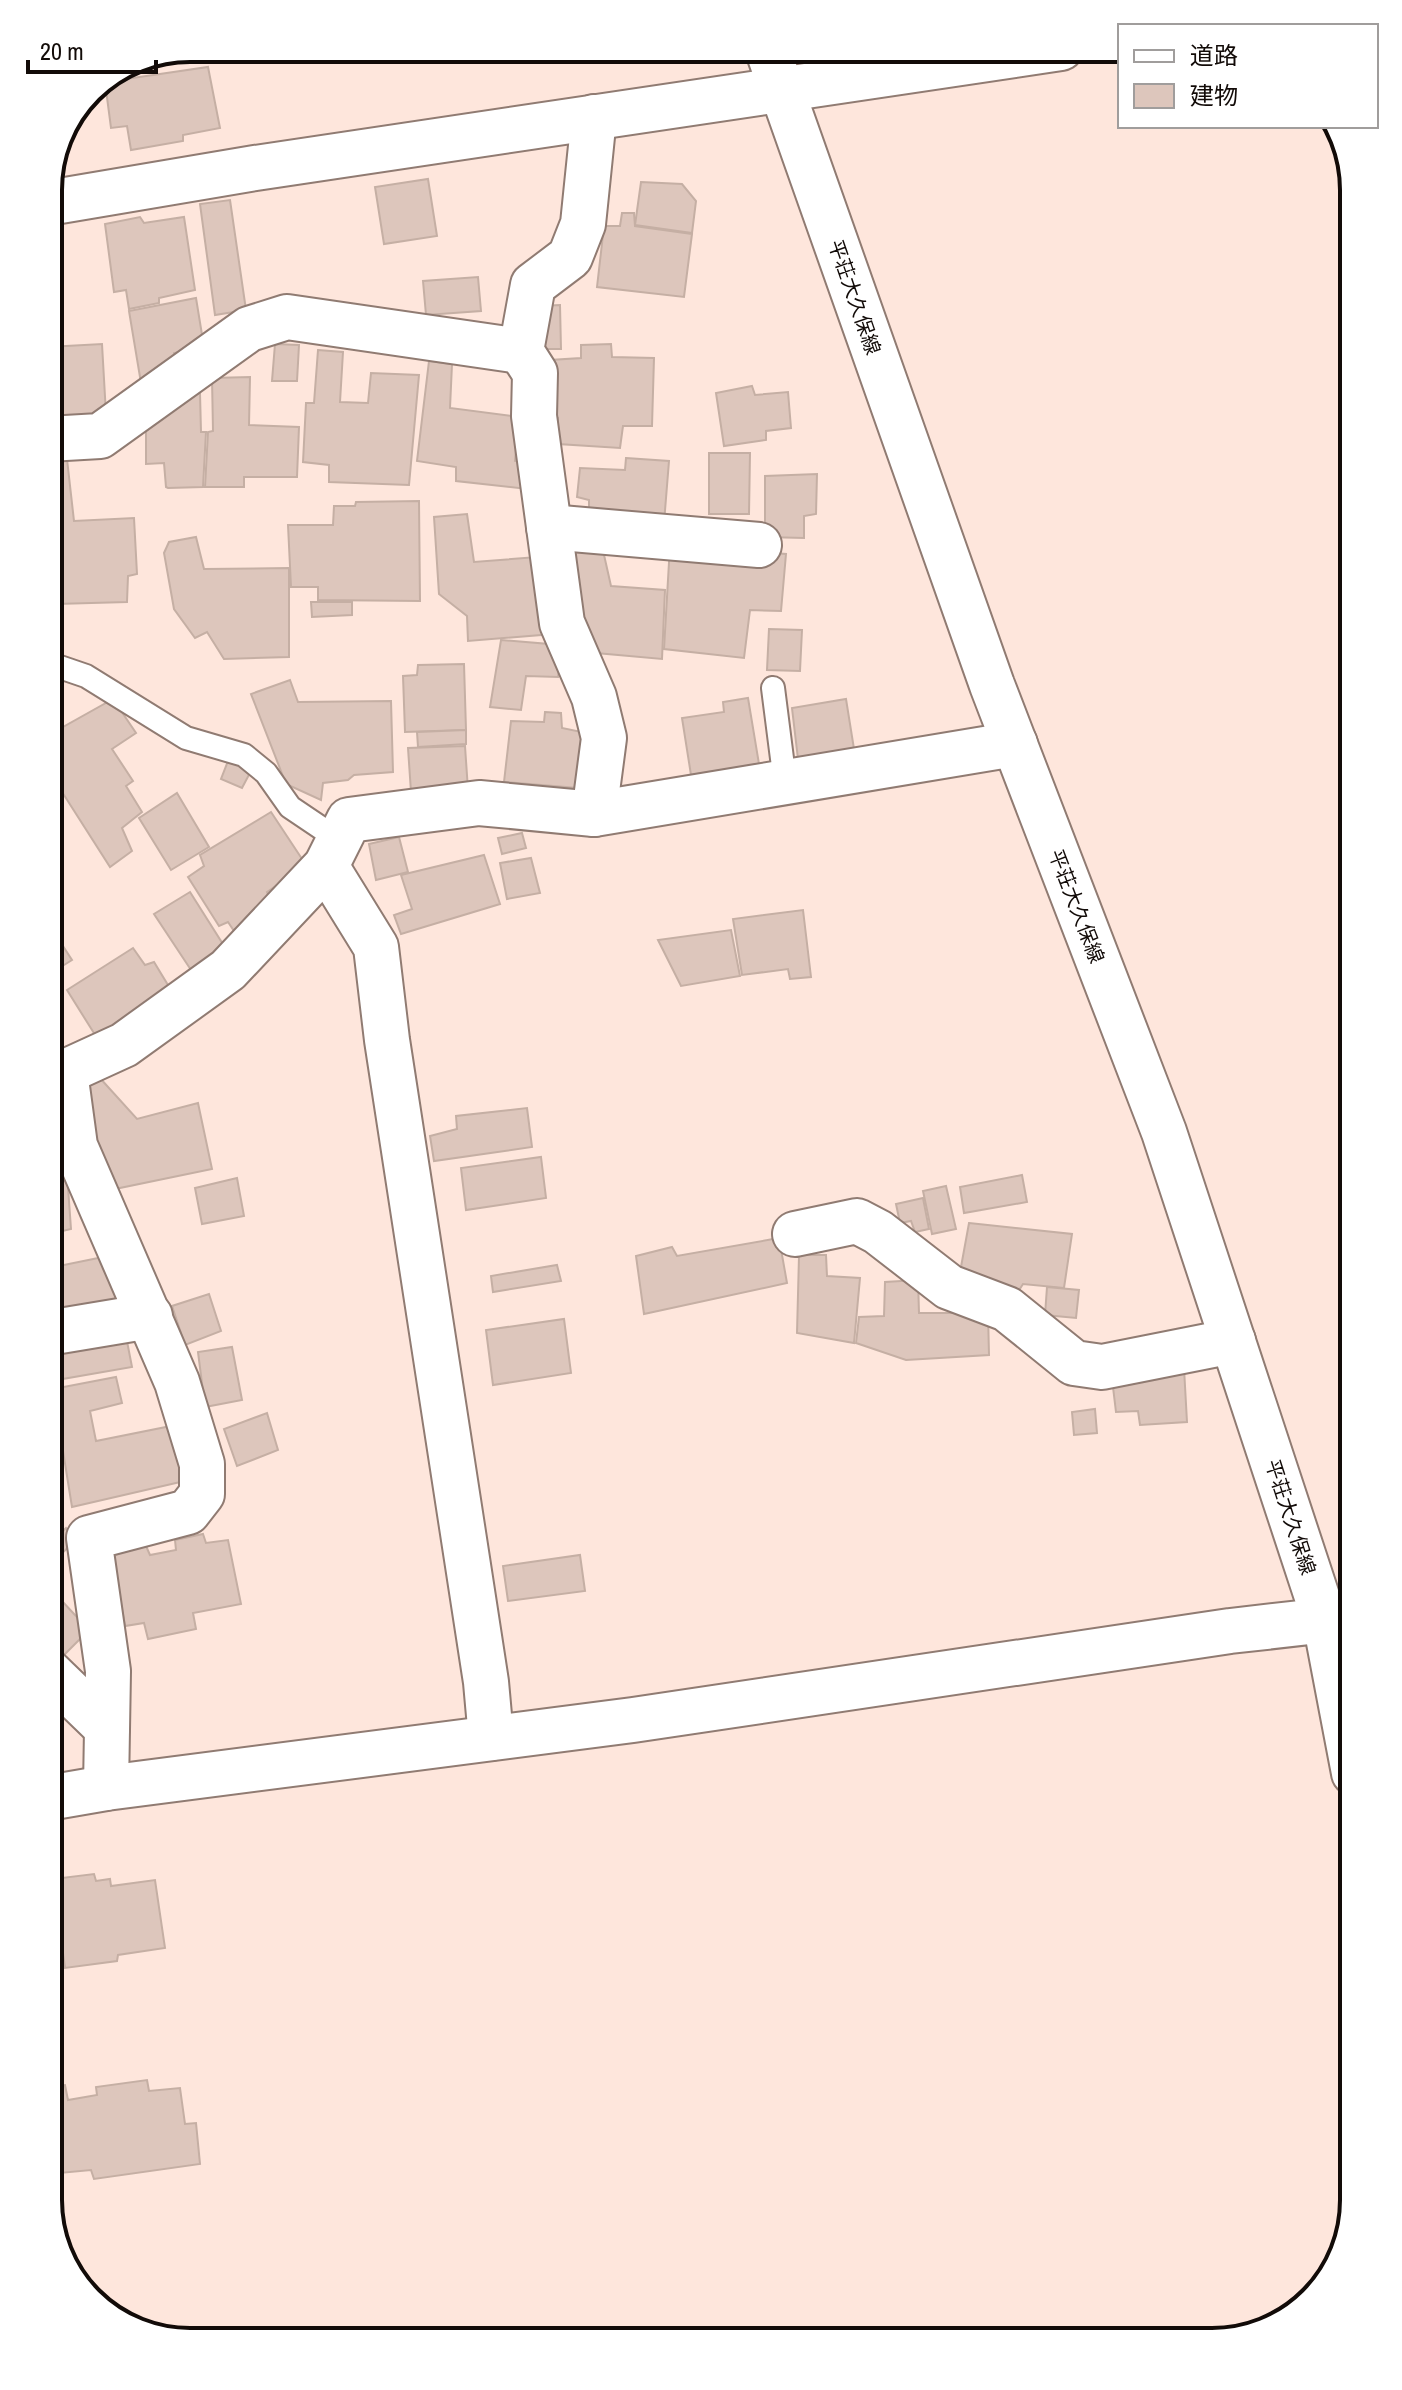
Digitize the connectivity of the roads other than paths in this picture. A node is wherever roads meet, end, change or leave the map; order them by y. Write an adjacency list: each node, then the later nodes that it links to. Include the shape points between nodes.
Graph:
1 (772, 62): 3 (street, 平荘大久保線)
2 (966, 62): 3 (street)
3 (782, 89): 4 (street); 12 (street, 平荘大久保線)
4 (594, 117): 5 (street); 6 (street, via 583,224 570,257 533,285)
5 (62, 201)
6 (521, 351): 7 (street, via 287,317 249,329 100,436); 8 (street, via 535,373 534,416)
7 (62, 438)
8 (549, 527): 9 (street); 14 (street, via 562,623 594,697 604,738)
9 (759, 545)
10 (62, 668): 15 (lane, via 86,676 186,738 244,755 266,773)
11 (773, 688): 13 (lane)
12 (1015, 744): 13 (street); 21 (street, 平荘大久保線, via 1164,1132)
13 (785, 782): 14 (street)
14 (594, 814): 15 (street, via 479,803 349,820)
15 (333, 853): 16 (street, via 228,970 124,1045); 25 (street, via 376,947)
16 (62, 1060)
17 (62, 1088): 19 (street, via 75,1146)
18 (795, 1234): 21 (street, via 857,1221 949,1287 1007,1309 1074,1363 1102,1367)
19 (150, 1316): 20 (street); 24 (street, via 202,1464 202,1494 188,1512 89,1538 108,1671)
20 (62, 1331)
21 (1233, 1341): 22 (street, 平荘大久保線)
22 (1339, 1619): 25 (street)
23 (62, 1685): 24 (street)
24 (107, 1728): 26 (street)
25 (491, 1738): 26 (street)
26 (106, 1788): 27 (street)
27 (62, 1796)

